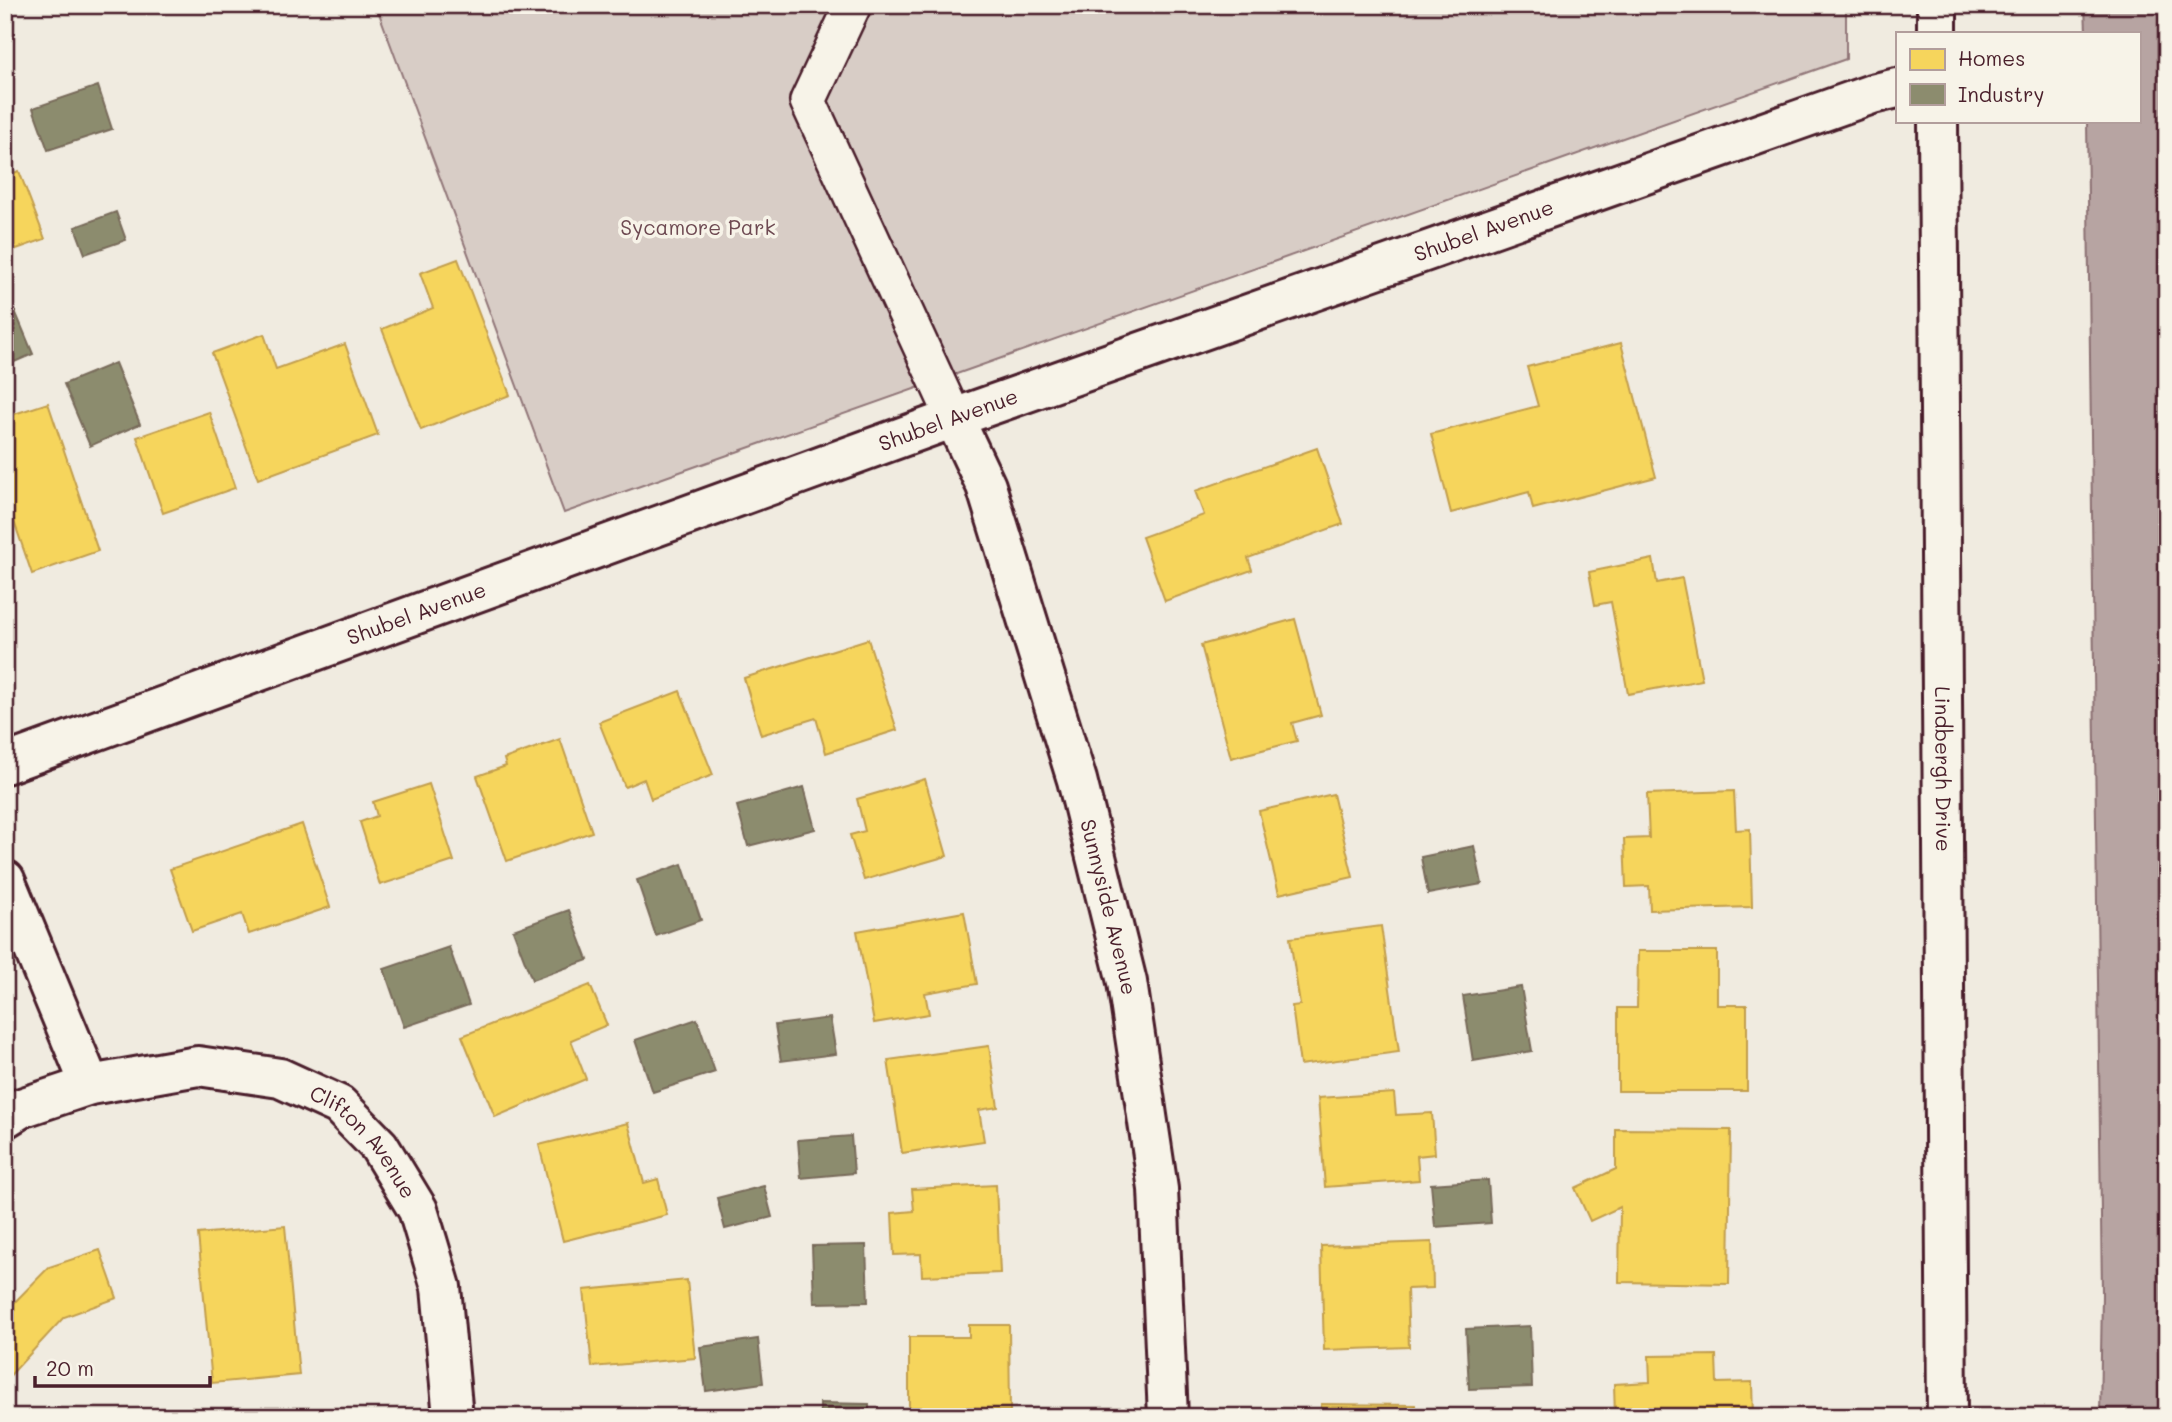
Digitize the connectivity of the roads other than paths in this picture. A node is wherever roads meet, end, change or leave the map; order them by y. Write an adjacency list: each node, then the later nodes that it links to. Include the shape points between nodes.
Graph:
1 (853, 5): 6 (lane, via 808,101)
2 (1937, 5): 3 (street)
3 (1937, 32)
4 (1896, 88): 6 (street, Shubel Avenue)
5 (1938, 122): 13 (street, Lindbergh Drive)
6 (954, 418): 7 (street, Shubel Avenue); 12 (street, Sunnyside Avenue, via 986,486 1077,779 1127,982 1158,1189)
7 (5, 764)
8 (5, 880): 9 (street)
9 (90, 1085): 10 (street, Clifton Avenue, via 21,1108); 11 (street, Clifton Avenue, via 198,1066 280,1078 339,1105 379,1146 418,1210 440,1287)
10 (5, 1118)
11 (453, 1417)
12 (1168, 1417)
13 (1947, 1417)

